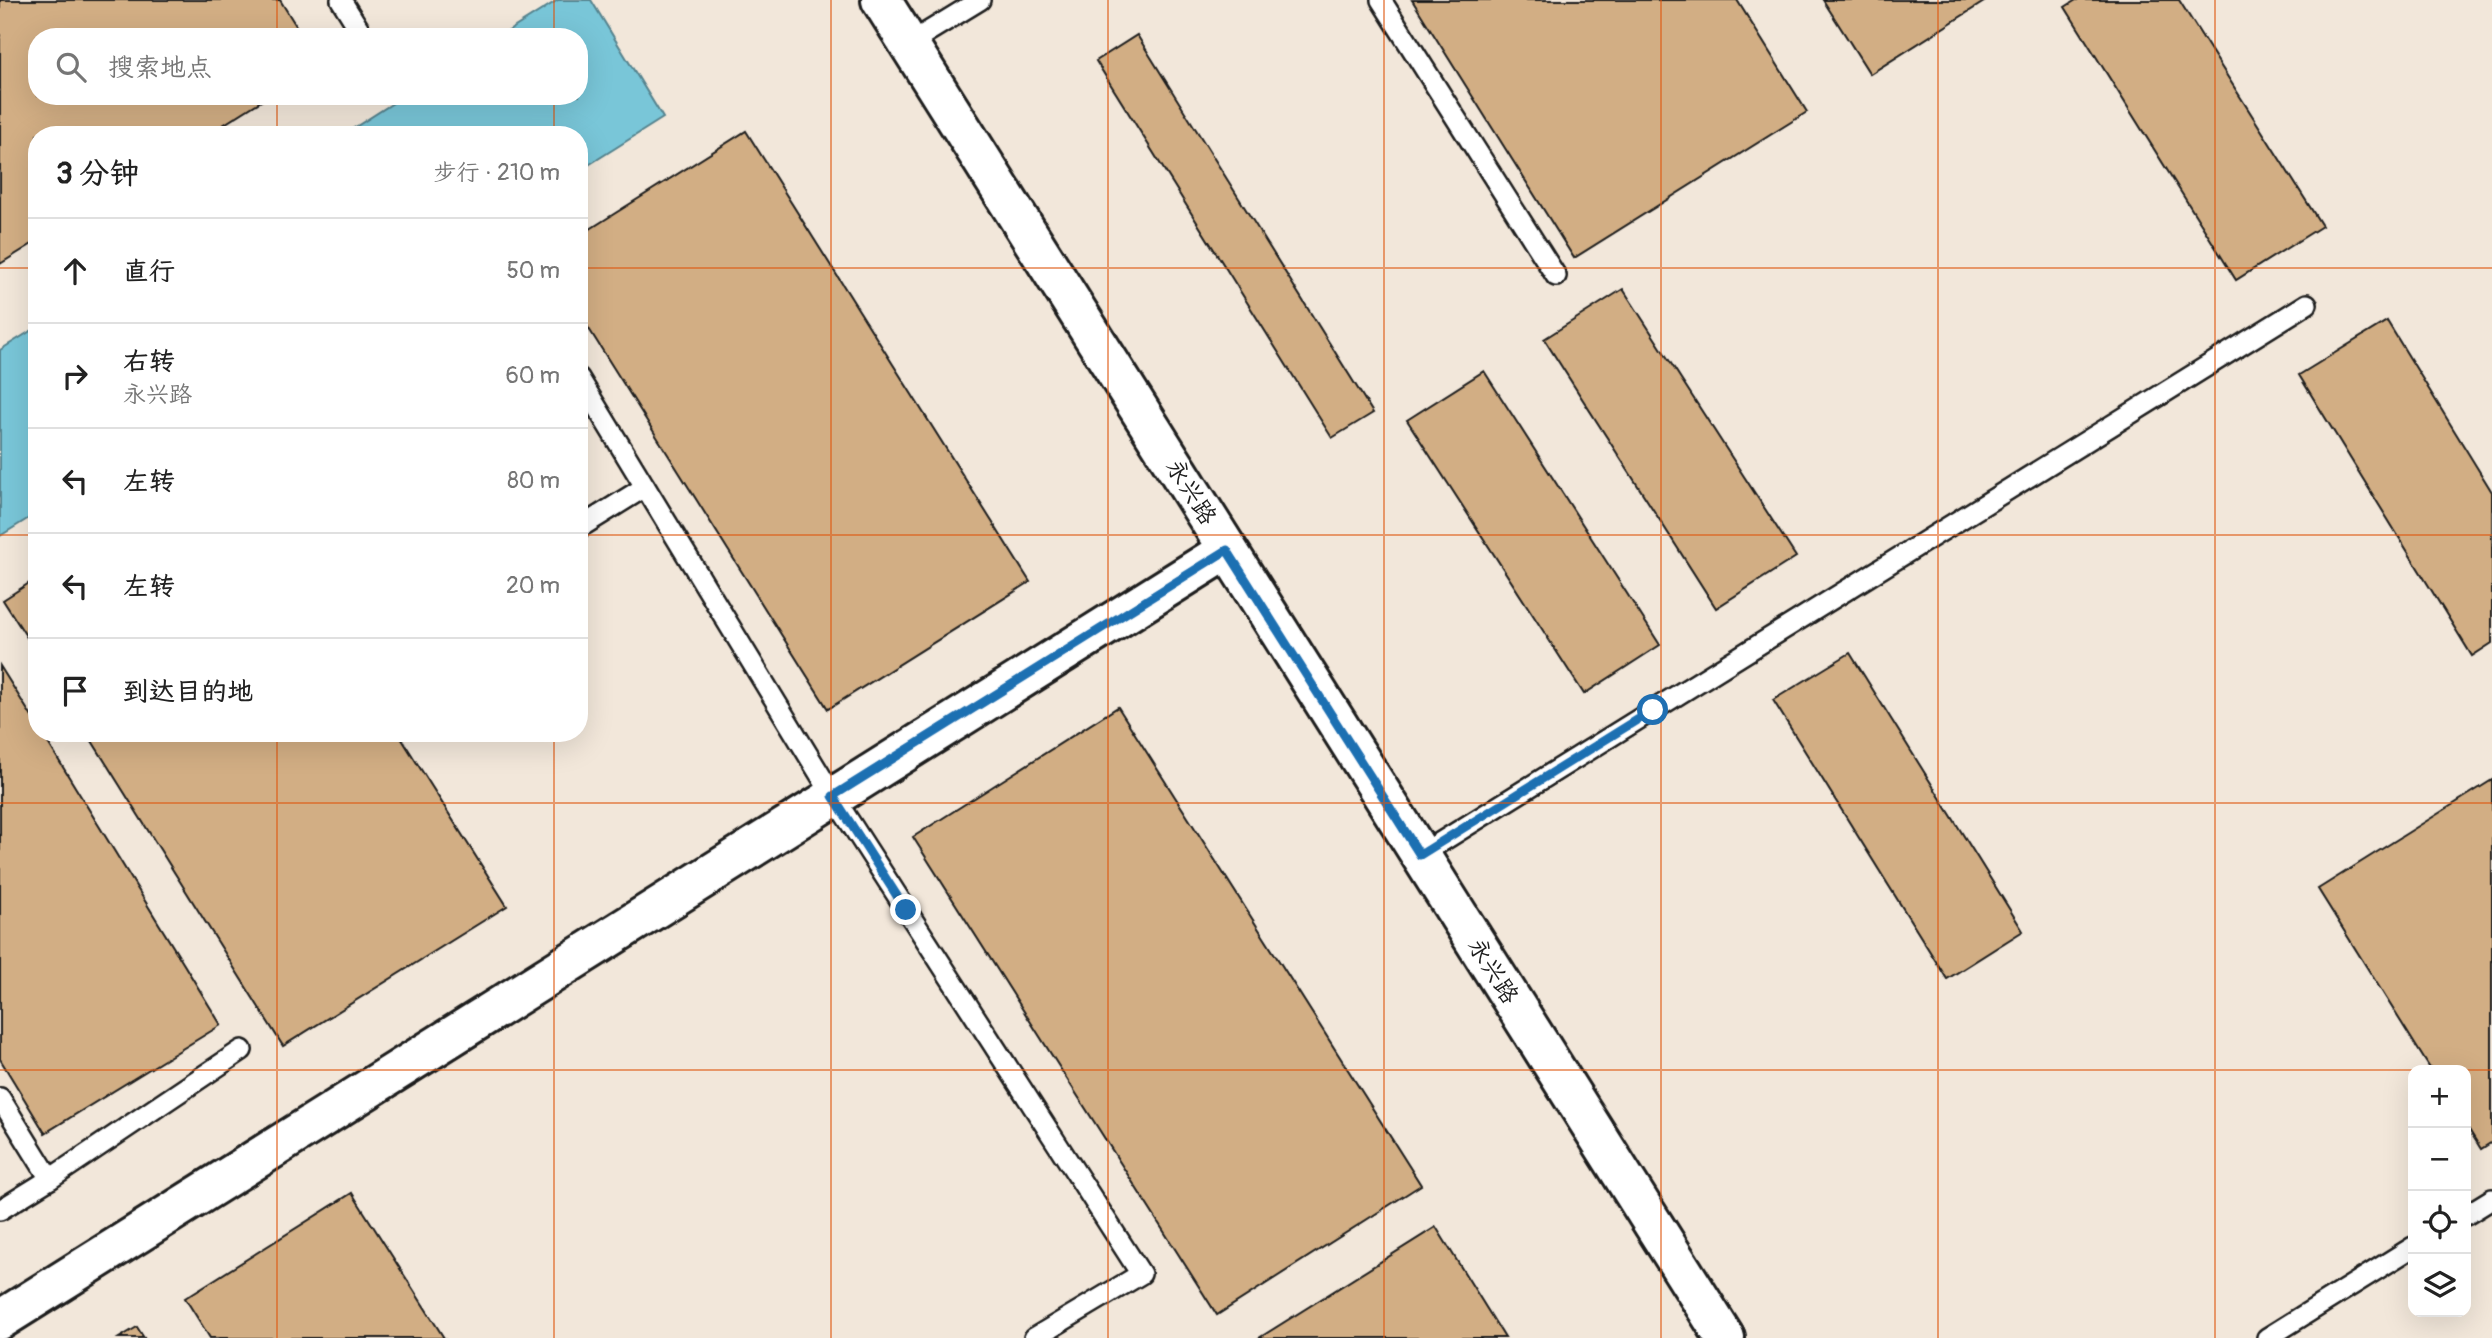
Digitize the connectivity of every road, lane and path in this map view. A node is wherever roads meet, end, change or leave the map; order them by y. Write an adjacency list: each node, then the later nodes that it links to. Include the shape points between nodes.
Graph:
1 (341, 0): 5 (lane)
2 (881, 0): 6 (street, 永兴路)
3 (980, 0): 6 (lane)
4 (1381, 0): 7 (lane)
5 (358, 28)
6 (908, 44): 12 (street, 永兴路)
7 (1556, 276)
8 (2306, 304): 14 (lane)
9 (588, 393): 10 (lane)
10 (645, 487): 11 (lane); 13 (lane)
11 (588, 522)
12 (1227, 550): 13 (street); 14 (street, 永兴路)
13 (833, 796): 22 (street); 23 (lane, via 1140,1274)
14 (1420, 855): 24 (street, 永兴路)
15 (242, 1050): 17 (lane)
16 (0, 1098): 17 (lane)
17 (50, 1179): 19 (lane)
18 (2492, 1199): 20 (lane)
19 (0, 1210)
20 (2471, 1212)
21 (2408, 1251): 25 (lane)
22 (0, 1320)
23 (1034, 1338)
24 (1725, 1338)
25 (2267, 1338)

